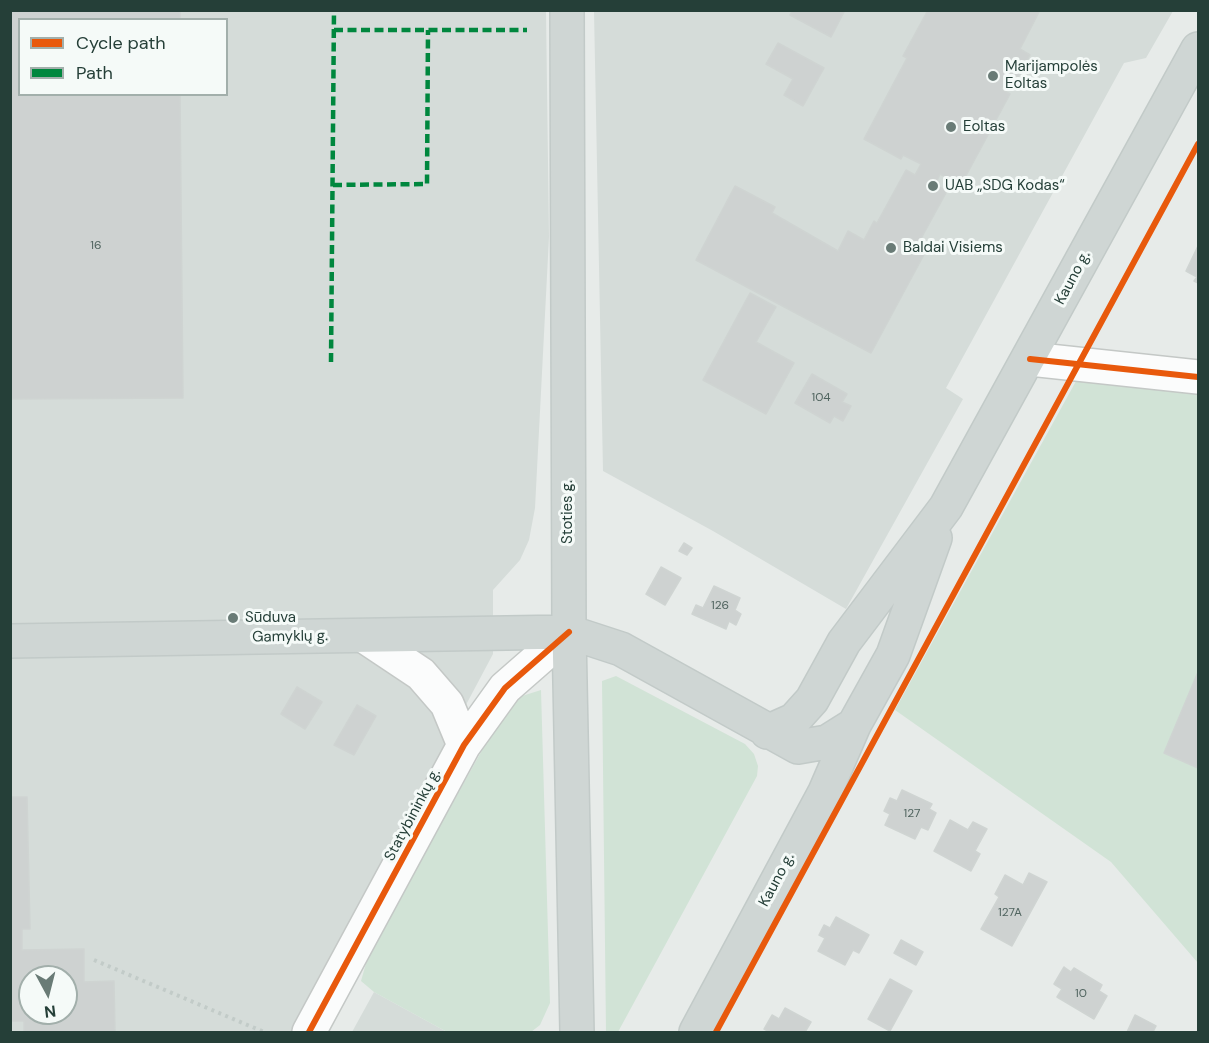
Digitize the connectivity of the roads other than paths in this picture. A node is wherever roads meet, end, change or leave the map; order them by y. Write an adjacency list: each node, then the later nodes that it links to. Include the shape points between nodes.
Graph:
1 (567, 10): 6 (main road, Stoties g.)
2 (1198, 48): 3 (main road, Kauno g.)
3 (1030, 359): 4 (street); 5 (main road, Kauno g.)
4 (1198, 377)
5 (946, 507): 9 (main road, Kauno g., via 893,655); 10 (main road, Kauno g., via 844,642 812,700 794,720)
6 (569, 632): 7 (main road, Gamyklų g.); 10 (main road, Kauno g., via 621,649); 11 (street, Statybininkų g., via 505,688); 12 (main road, Stoties g.)
7 (364, 636): 8 (main road, Gamyklų g.); 11 (street, via 421,674 447,704)
8 (10, 641)
9 (854, 725): 10 (main road, Kauno g., via 827,742 798,747); 14 (main road, Kauno g., via 825,792)
10 (767, 732)
11 (464, 746): 13 (street, Statybininkų g.)
12 (577, 1023)
13 (309, 1032)
14 (696, 1032)

